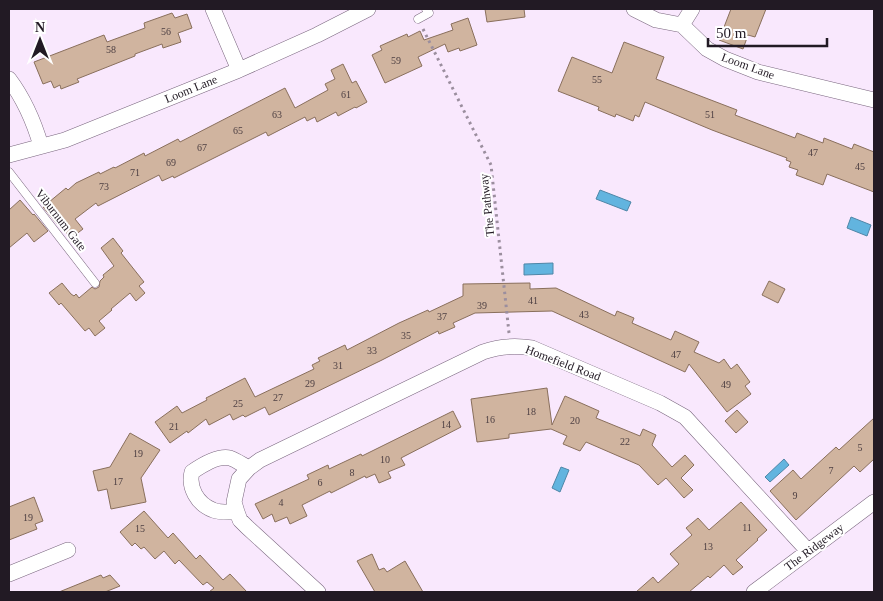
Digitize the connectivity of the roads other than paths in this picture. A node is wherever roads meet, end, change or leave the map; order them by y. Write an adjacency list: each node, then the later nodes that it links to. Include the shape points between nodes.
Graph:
1 (213, 9): 8 (street)
2 (368, 9): 8 (street, Loom Lane)
3 (426, 9): 6 (lane, via 428,13)
4 (634, 9): 7 (street, via 656,20)
5 (692, 9): 7 (street)
6 (418, 19)
7 (682, 25): 10 (street, Loom Lane, via 707,49 758,72)
8 (239, 70): 11 (street, Loom Lane, via 65,140)
9 (9, 79): 11 (street, via 29,113)
10 (874, 100)
11 (41, 146): 12 (street, Loom Lane)
12 (9, 155)
13 (9, 172): 14 (lane, Viburnum Gate)
14 (95, 282)
15 (248, 468): 17 (street, via 239,479 236,491 234,502); 17 (street, via 229,458 219,459 192,472 193,491 202,503 212,510); 19 (street, Homefield Road, via 483,352 497,347 532,348 675,410 698,430)
16 (874, 502): 19 (street, The Ridgeway)
17 (237, 512): 21 (street, via 247,528)
18 (68, 550): 20 (street)
19 (808, 551): 22 (street, The Ridgeway)
20 (9, 574)
21 (318, 592)
22 (754, 592)

